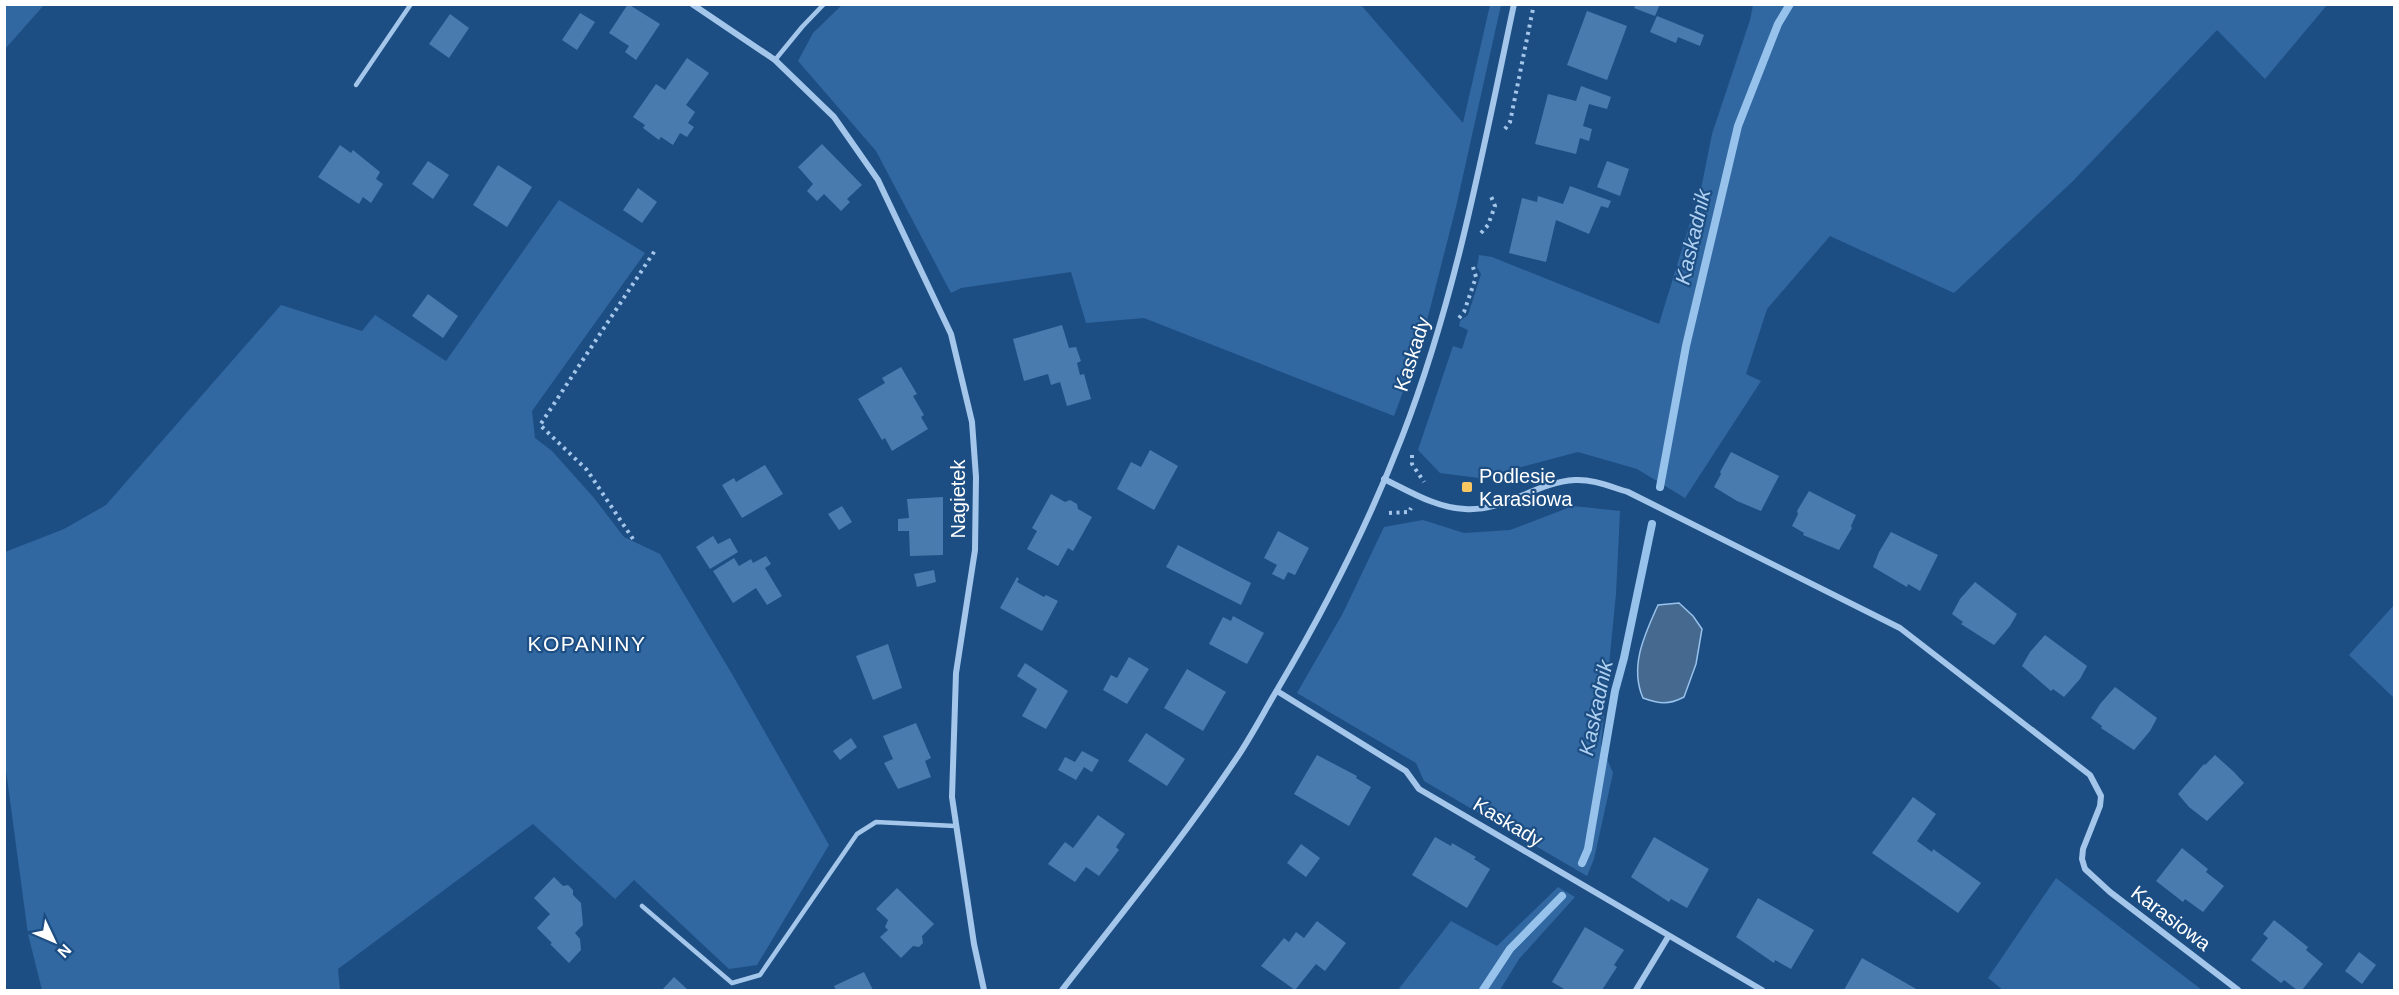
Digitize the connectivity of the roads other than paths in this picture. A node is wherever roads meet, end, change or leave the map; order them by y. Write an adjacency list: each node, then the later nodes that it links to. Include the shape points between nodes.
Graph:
1 (411, 4): 6 (lane)
2 (692, 4): 5 (street, Nagietek)
3 (824, 4): 5 (lane)
4 (1514, 4): 7 (street, Kaskady, via 1458,256 1433,343)
5 (775, 60): 9 (street, Nagietek, via 834,117 878,180 951,334 972,422 975,550 956,673 952,797)
6 (356, 85)
7 (1384, 479): 8 (street, Kaskady, via 1358,539); 16 (street, Karasiowa, via 1444,506 1465,510 1486,508 1575,480 1611,487 1900,628 2090,775 2101,796 2083,849 2085,869)
8 (1276, 691): 11 (street, Kaskady, via 1406,771 1419,789); 13 (street, Kaskady, via 1233,764)
9 (955, 826): 10 (lane, via 876,822 857,834 760,975 732,983); 12 (street, Nagietek)
10 (642, 906)
11 (1668, 937): 14 (street); 15 (street, Kaskady)
12 (984, 990)
13 (1062, 990)
14 (1636, 990)
15 (1761, 990)
16 (2238, 990)

